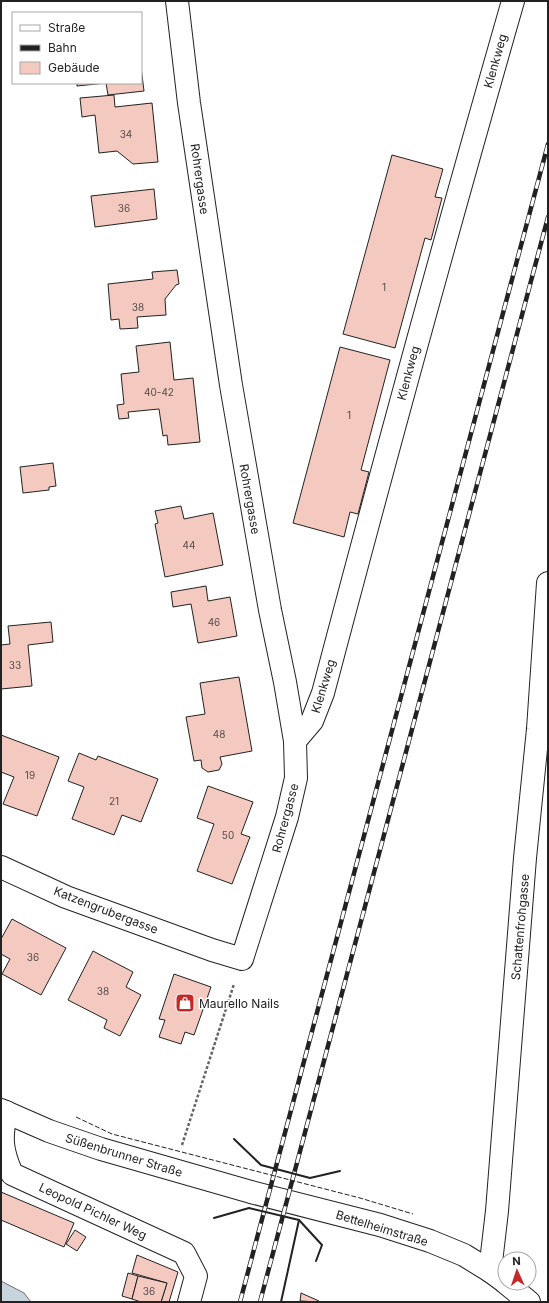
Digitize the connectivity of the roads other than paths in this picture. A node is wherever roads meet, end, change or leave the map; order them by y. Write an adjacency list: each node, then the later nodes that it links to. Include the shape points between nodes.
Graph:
1 (177, 1): 4 (street, Rohrergasse, via 189,103 231,385)
2 (513, 1): 4 (street, Klenkweg, via 440,257 323,693 312,721)
3 (548, 583): 9 (street, Schattenfrohgasse, via 498,1203)
4 (295, 741): 6 (street, Rohrergasse, via 296,778 288,817 242,959)
5 (1, 867): 6 (street, Katzengrubergasse, via 66,897)
6 (212, 950)
7 (3, 1111): 8 (street, Süßenbrunner Straße, via 100,1149); 12 (street, Leopold Pichler Weg, via 3,1147 12,1174 184,1253 196,1276)
8 (251, 1192): 10 (street, Bettelheimstraße, via 387,1227 430,1241 464,1255)
9 (499, 1251)
10 (497, 1277)
11 (515, 1291): 13 (street, Bettelheimstraße)
12 (188, 1302)
13 (529, 1302)

